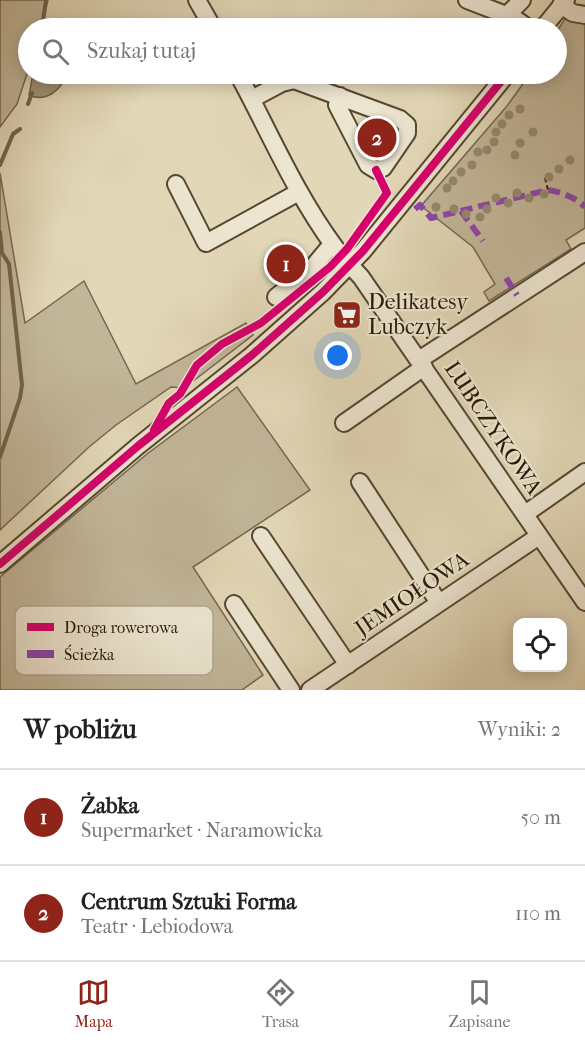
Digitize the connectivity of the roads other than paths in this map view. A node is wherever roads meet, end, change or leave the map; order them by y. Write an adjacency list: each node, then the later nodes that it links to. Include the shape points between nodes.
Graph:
1 (197, 0): 8 (street)
2 (467, 0): 4 (street)
3 (522, 0): 6 (street)
4 (485, 3): 6 (street)
5 (564, 3): 7 (street, via 573,13); 10 (street)
6 (507, 15): 9 (street)
7 (585, 15)
8 (207, 18)
9 (512, 18)
10 (551, 18)
11 (244, 84): 16 (street, LUBCZYKOWA)
12 (280, 84): 16 (street)
13 (305, 84): 15 (street)
14 (499, 84): 21 (street)
15 (339, 96): 15 (street, via 407,125 407,133 383,168 376,170 368,165 337,105)
16 (252, 99): 18 (street, LUBCZYKOWA)
17 (176, 184): 18 (street, via 206,243)
18 (299, 192): 19 (street, LUBCZYKOWA)
19 (332, 244): 21 (street, LUBCZYKOWA); 22 (street, via 312,268)
20 (585, 252): 23 (street)
21 (350, 264): 23 (street, LUBCZYKOWA); 30 (street, via 252,355)
22 (276, 297)
23 (421, 363): 24 (street, LUBCZYKOWA); 27 (street, LUBCZYKOWA)
24 (344, 423)
25 (585, 472): 27 (street, LUBCZYKOWA)
26 (360, 482): 32 (street)
27 (525, 514): 29 (street, LUBCZYKOWA)
28 (261, 536): 34 (street)
29 (539, 536): 31 (street, LUBCZYKOWA); 32 (street, JEMIOŁOWA)
30 (0, 564)
31 (585, 602)
32 (439, 603): 34 (street, JEMIOŁOWA)
33 (234, 604): 35 (street)
34 (348, 665): 36 (street, JEMIOŁOWA)
35 (291, 690)
36 (310, 690)

